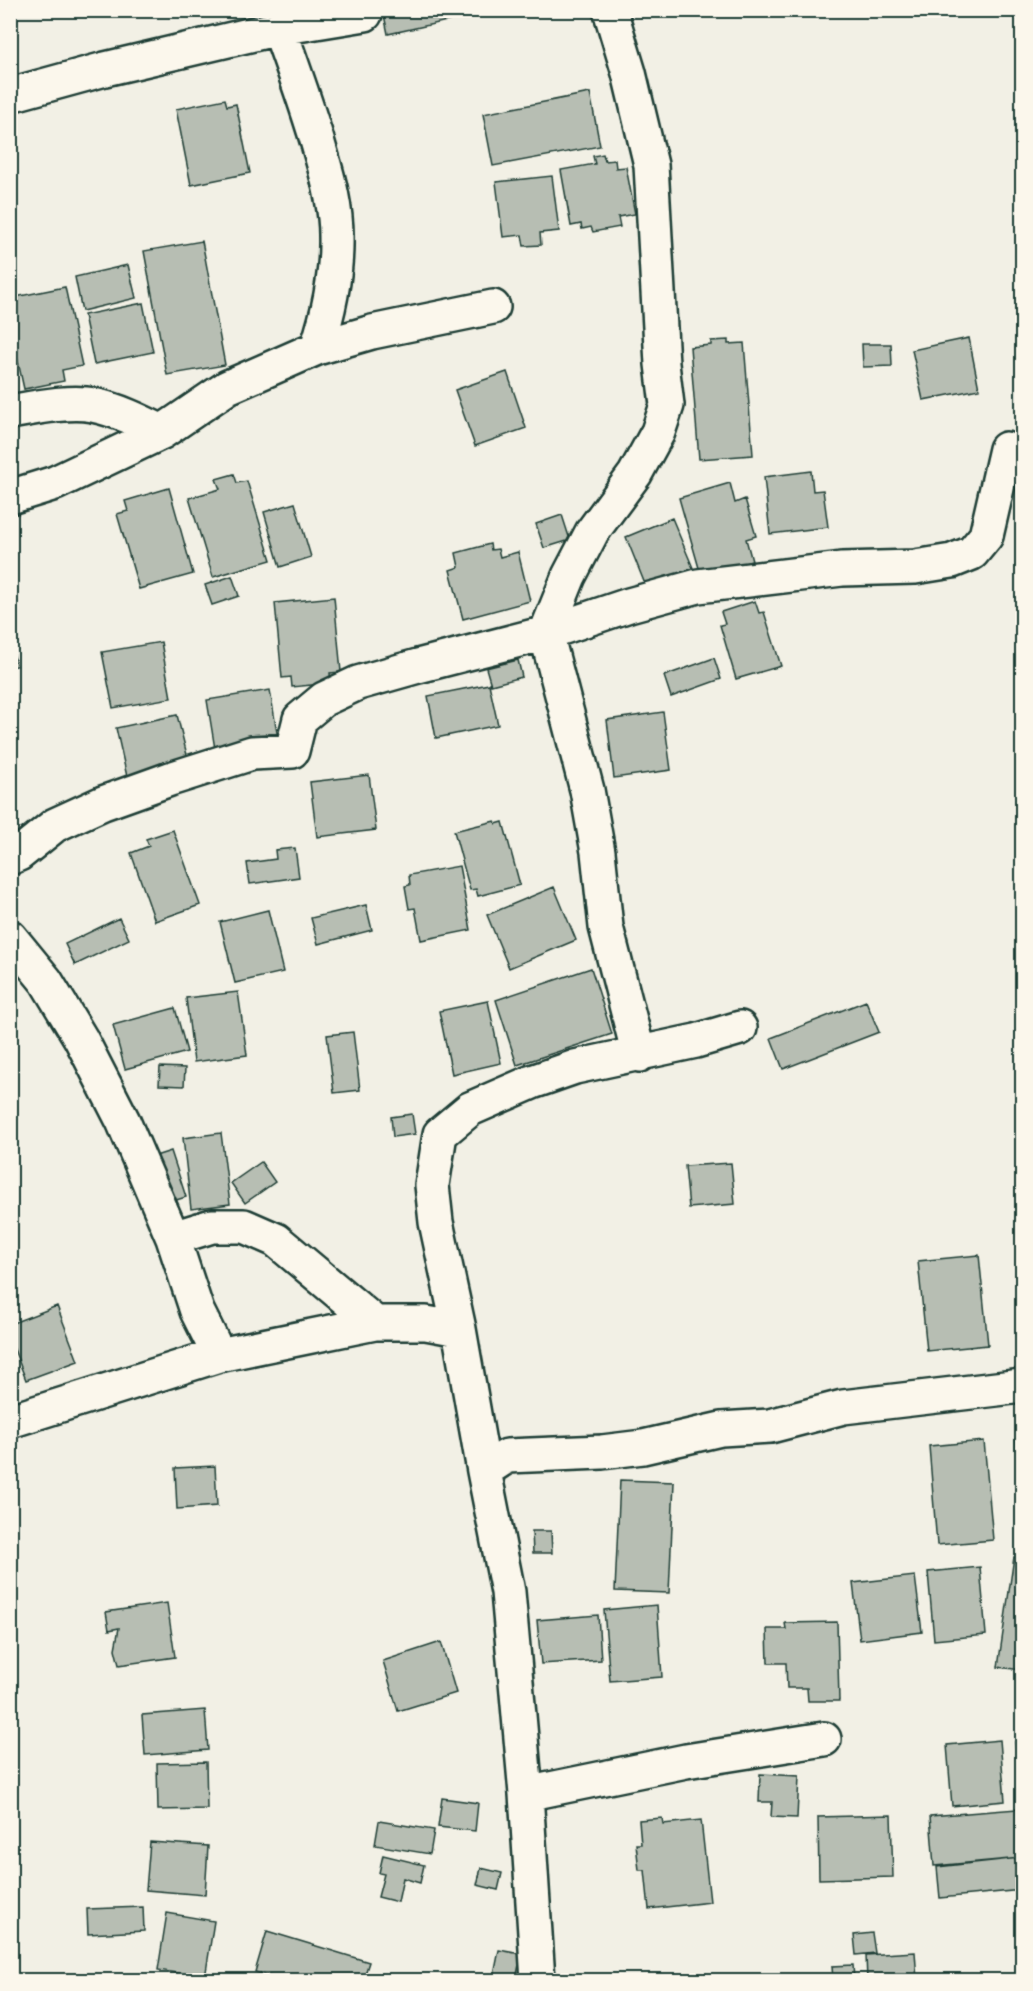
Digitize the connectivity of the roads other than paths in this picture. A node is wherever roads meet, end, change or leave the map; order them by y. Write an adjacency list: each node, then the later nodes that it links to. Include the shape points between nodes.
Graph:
1 (610, 10): 11 (street, via 651,165 667,405 658,432 635,474 592,532)
2 (365, 14): 3 (street)
3 (279, 28): 4 (street); 6 (street, via 311,117 332,192 336,235 334,280)
4 (10, 95)
5 (493, 307): 6 (street, via 372,332)
6 (317, 348): 8 (street, via 228,387)
7 (10, 412): 8 (street, via 46,405 91,404 124,413)
8 (162, 432): 10 (street, via 55,483)
9 (1006, 449): 11 (street, via 986,536 972,553 952,561 698,585)
10 (10, 497)
11 (546, 633): 12 (street, via 358,683 324,699 300,719 292,751 252,753 104,803 55,825); 15 (street, via 587,790 606,927)
12 (10, 858)
13 (10, 937): 16 (street, via 46,981 81,1039 123,1121)
14 (740, 1028): 15 (street)
15 (639, 1055): 18 (street, via 575,1067 532,1082 470,1109 440,1134 432,1185)
16 (173, 1238): 17 (street, via 212,1226 244,1226 276,1240); 19 (street, via 197,1311)
17 (375, 1323): 18 (street, via 426,1323); 19 (street)
18 (459, 1329): 22 (street)
19 (219, 1355): 21 (street)
20 (1023, 1386): 22 (street, via 843,1407 770,1425 721,1429 643,1447 507,1456)
21 (10, 1421)
22 (483, 1471): 24 (street, via 508,1592)
23 (824, 1739): 24 (street, via 686,1761)
24 (526, 1794): 25 (street)
25 (538, 1980)

